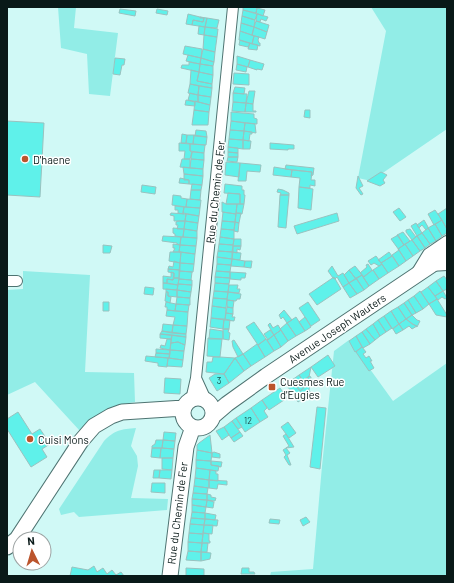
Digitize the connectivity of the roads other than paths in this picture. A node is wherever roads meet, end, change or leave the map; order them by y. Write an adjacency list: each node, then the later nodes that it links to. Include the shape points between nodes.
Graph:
1 (233, 7): 5 (street, Rue du Chemin de Fer)
2 (447, 241): 4 (street, via 428,254)
3 (440, 261): 4 (main road, Avenue Joseph Wauters)
4 (416, 276): 6 (main road, Avenue Joseph Wauters, via 227,404)
5 (196, 378): 6 (street, Rue du Chemin de Fer); 6 (street)
6 (198, 410): 7 (main road, via 122,412 94,426 17,539); 8 (main road, Rue du Chemin de Fer, via 186,447)
7 (7, 547)
8 (170, 576)

